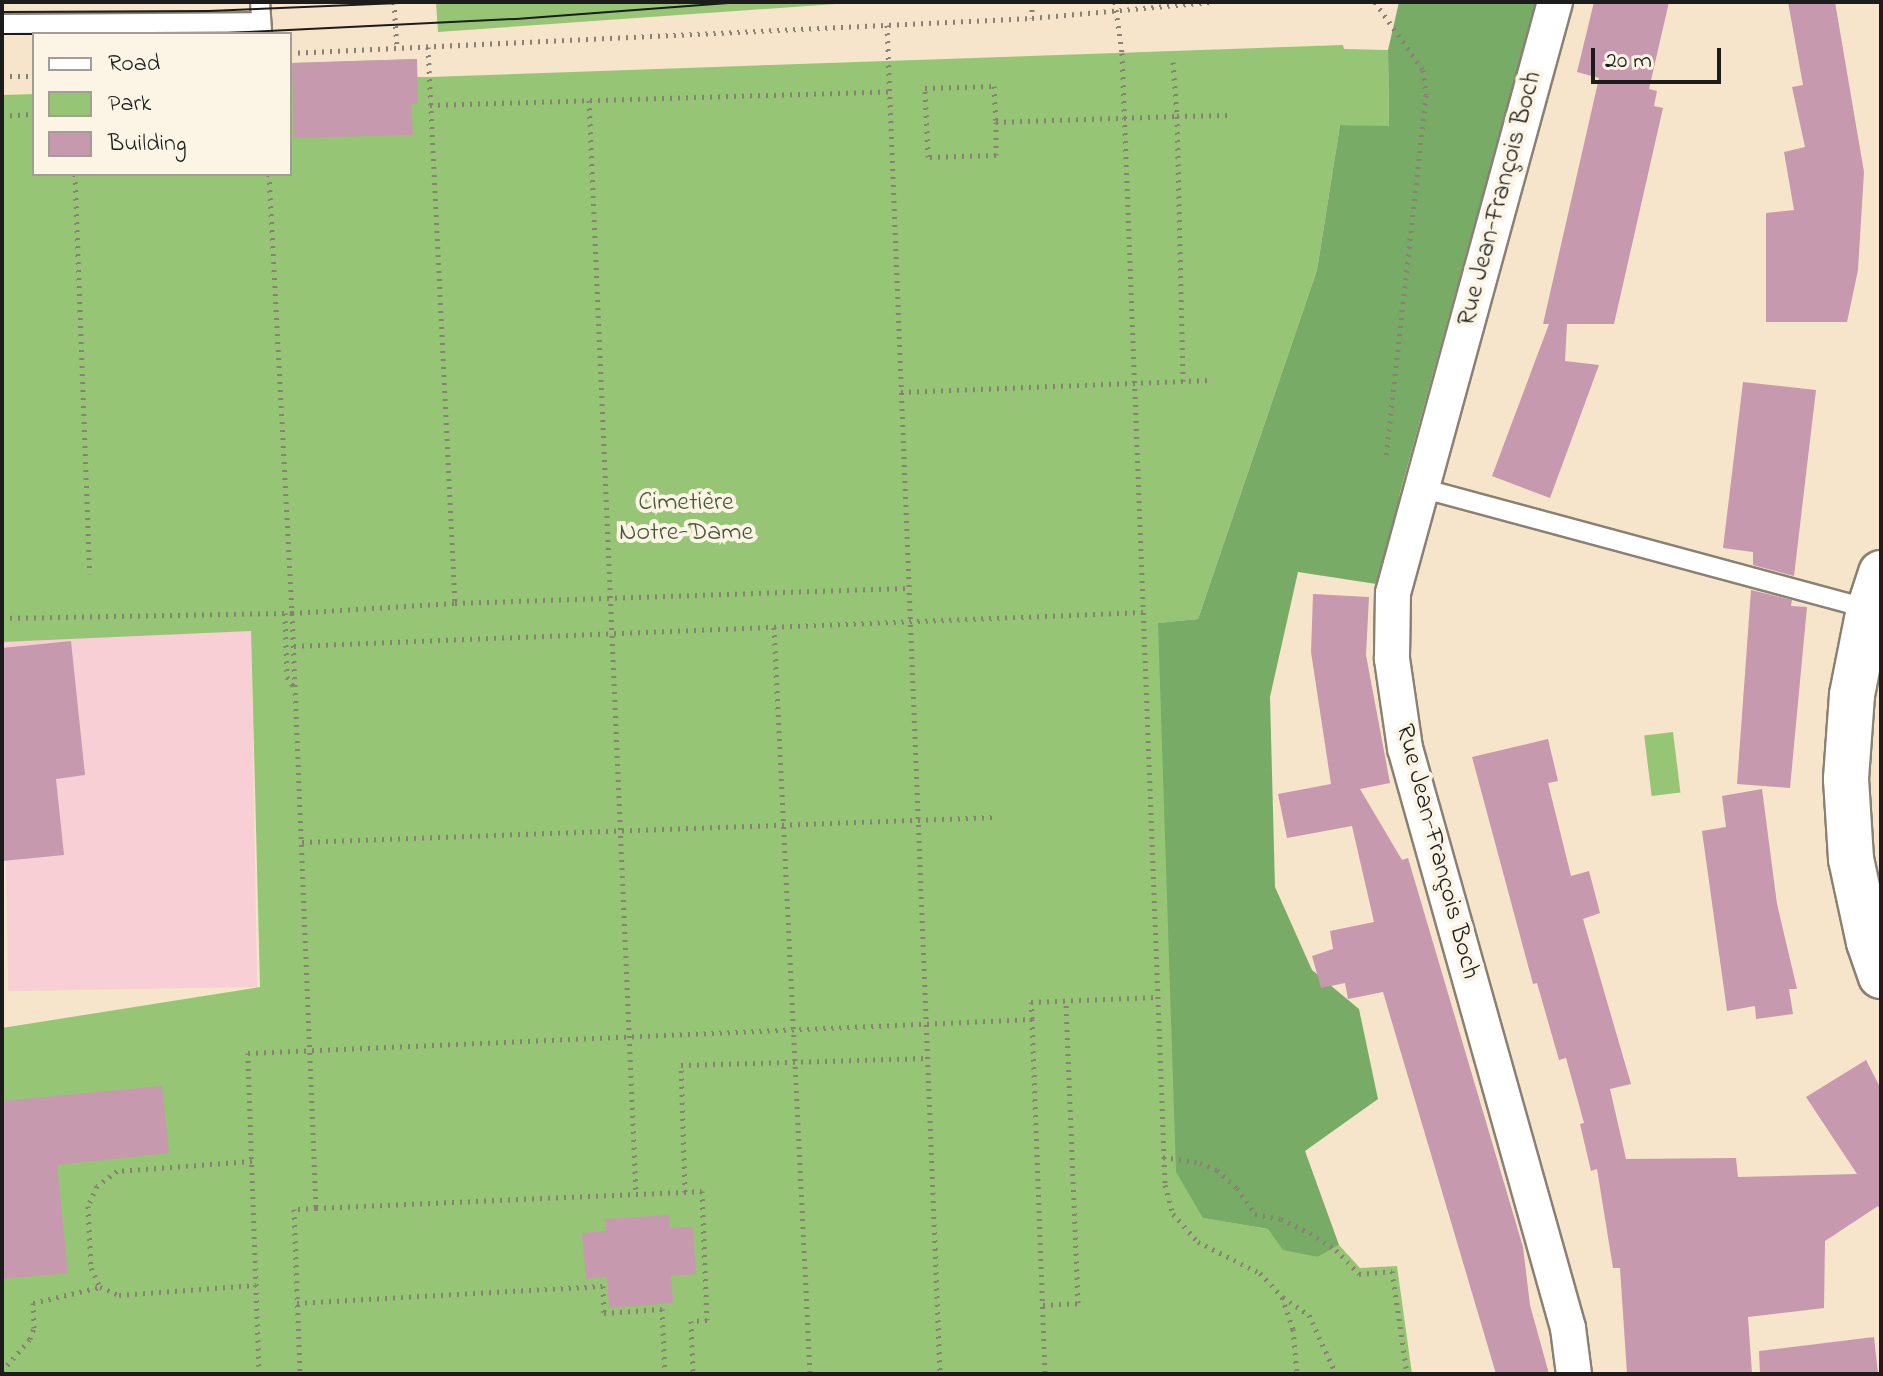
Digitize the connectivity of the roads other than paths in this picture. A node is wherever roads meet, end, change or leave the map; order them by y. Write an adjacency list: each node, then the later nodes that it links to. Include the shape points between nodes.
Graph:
1 (260, 2): 4 (lane)
2 (1555, 2): 5 (street, Rue Jean-François Boch)
3 (2, 24): 4 (lane)
4 (262, 28)
5 (1419, 496): 6 (lane); 8 (street, Rue Jean-François Boch, via 1393,593 1392,659 1405,748 1568,1328)
6 (1875, 591): 7 (main road, via 1852,695 1846,779 1851,859)
7 (1881, 976)
8 (1574, 1374)

